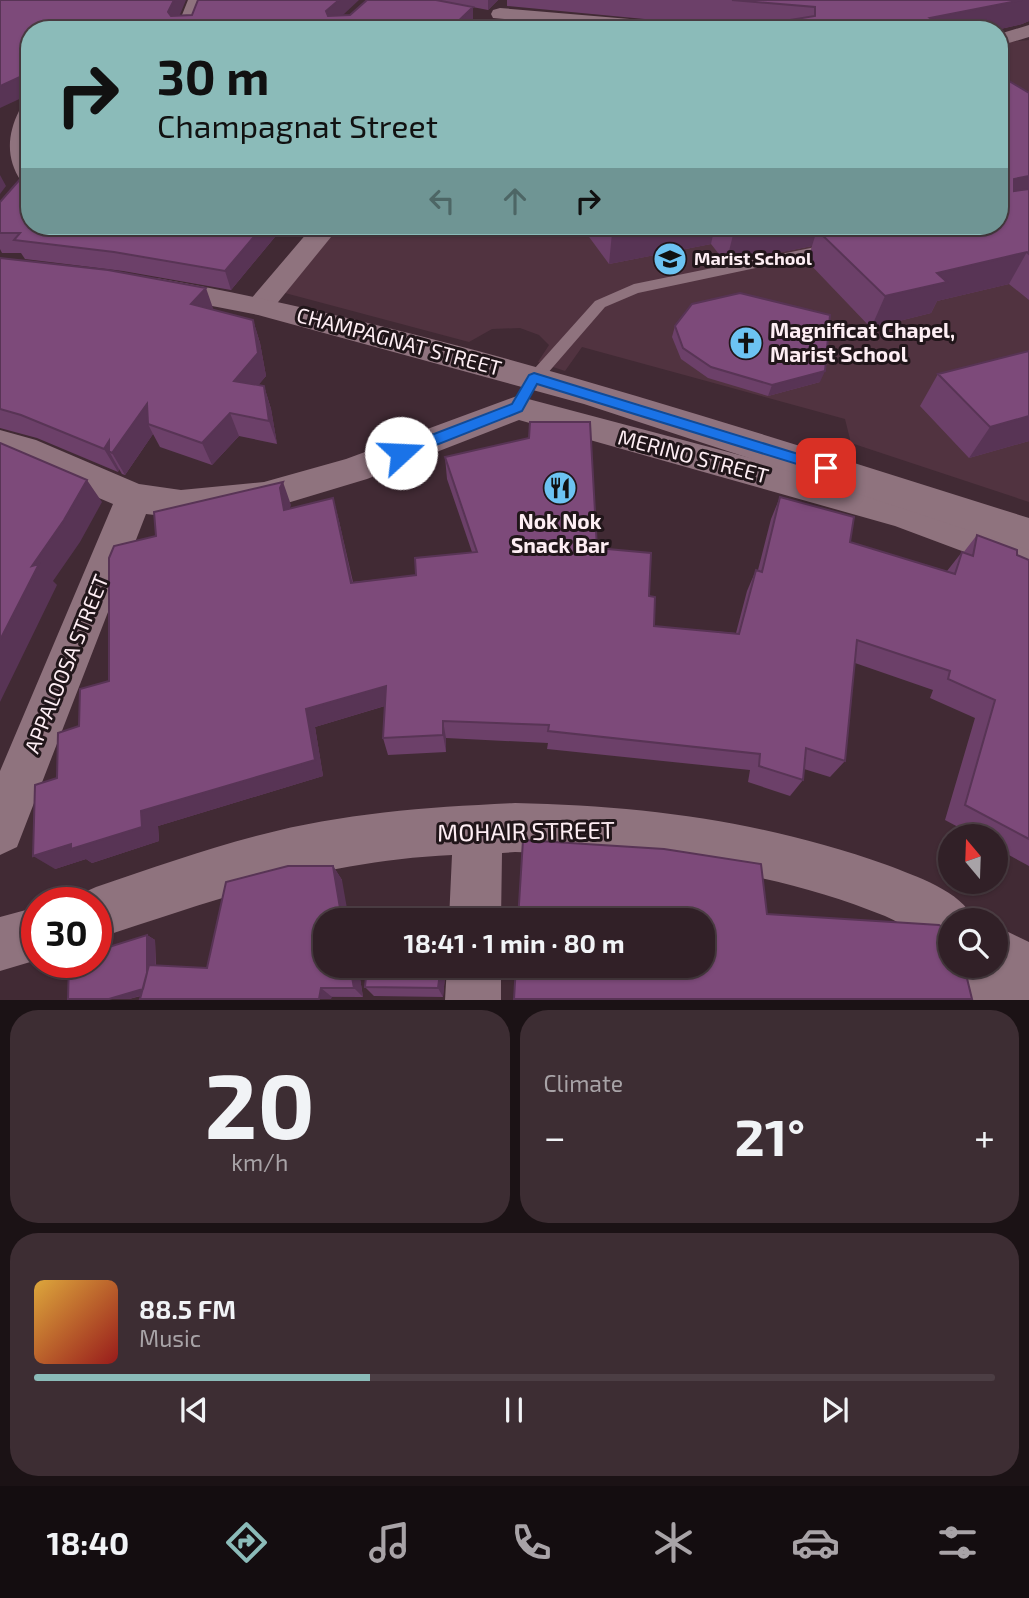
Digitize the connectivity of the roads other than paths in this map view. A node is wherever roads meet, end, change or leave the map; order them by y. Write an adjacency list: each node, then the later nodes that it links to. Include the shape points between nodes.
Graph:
1 (197, 0): 3 (street)
2 (496, 16): 4 (street)
3 (189, 21)
4 (565, 21)
5 (1029, 31): 6 (street)
6 (1008, 37)
7 (21, 143): 8 (street)
8 (21, 162)
9 (319, 235): 12 (street)
10 (853, 244): 13 (lane, via 634,289 600,304)
11 (124, 282): 12 (street, CHAMPAGNAT STREET)
12 (260, 306): 13 (street, CHAMPAGNAT STREET)
13 (525, 393): 15 (street, via 354,470 264,496 181,504); 16 (street, CHAMPAGNAT STREET, via 682,422); 17 (street, MERINO STREET, via 902,513)
14 (0, 443): 15 (street, via 24,449)
15 (134, 498): 18 (street, APPALOOSA STREET)
16 (1029, 534)
17 (1029, 560)
18 (0, 830)
19 (478, 830): 20 (street); 21 (street, MOHAIR STREET, via 377,836 281,854); 22 (street, MOHAIR STREET, via 626,831 724,843 820,868 901,897)
20 (475, 908)
21 (112, 909)
22 (938, 919)
23 (21, 938): 24 (street)
24 (0, 944)
25 (1008, 960): 26 (street)
26 (1029, 973)
27 (474, 978): 29 (street)
28 (991, 978): 30 (street)
29 (473, 999)
30 (997, 999)

